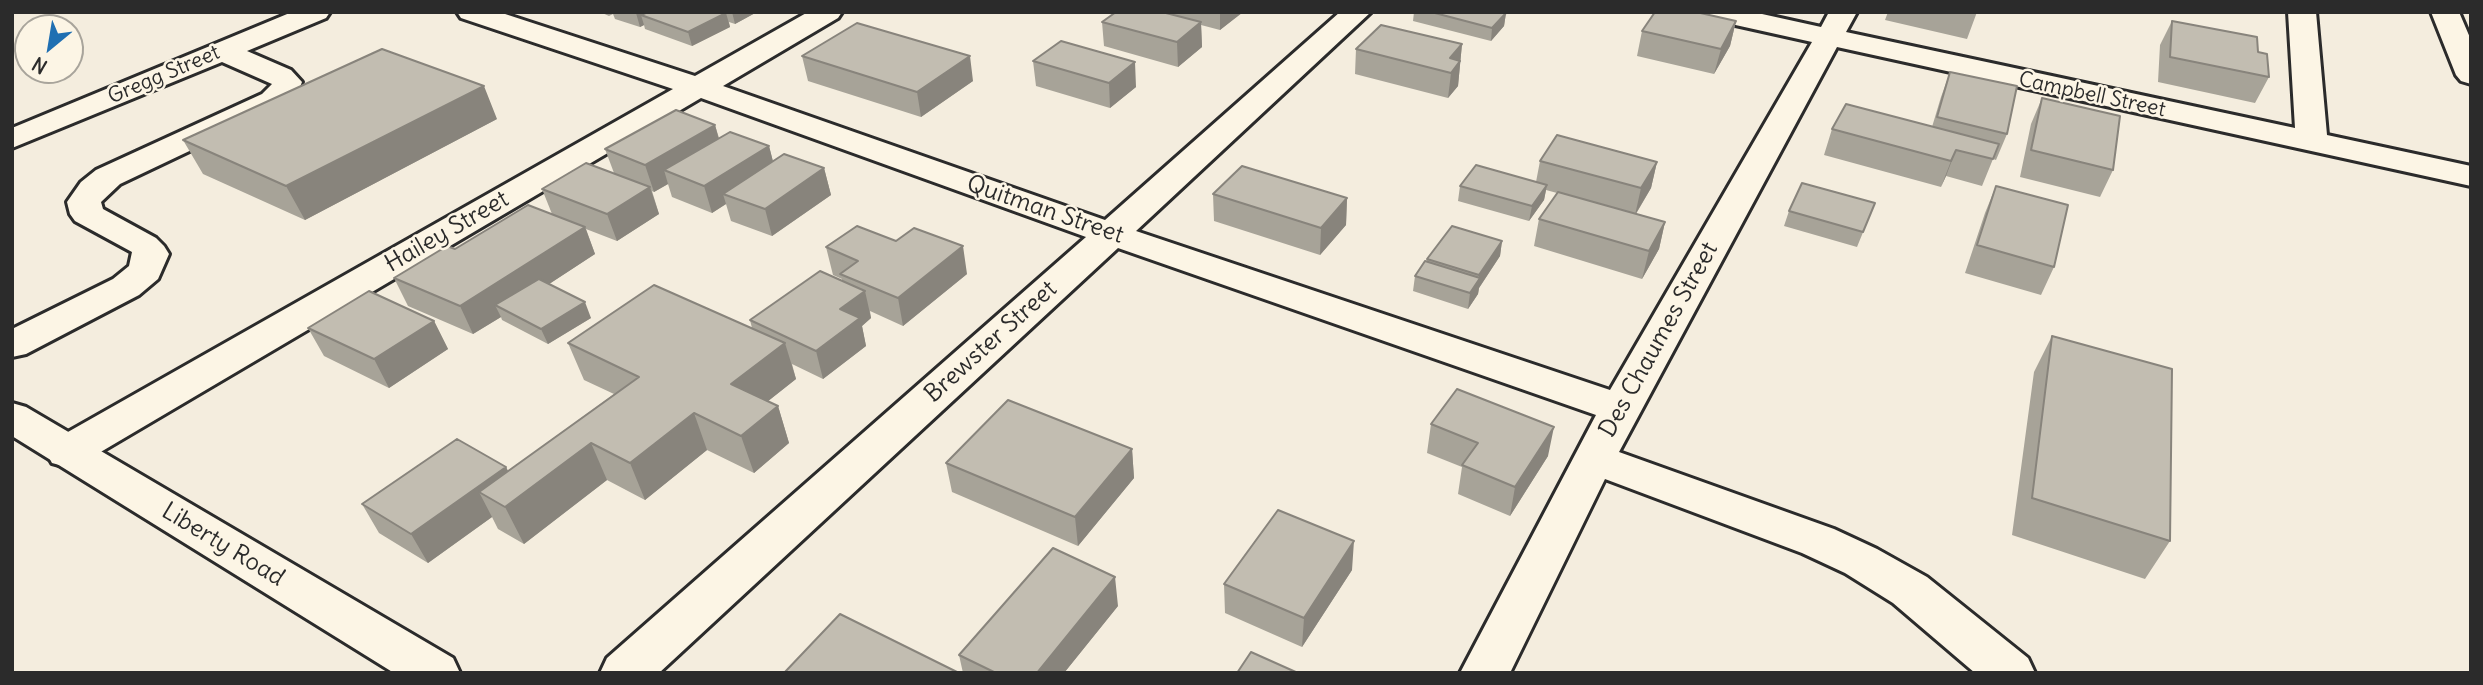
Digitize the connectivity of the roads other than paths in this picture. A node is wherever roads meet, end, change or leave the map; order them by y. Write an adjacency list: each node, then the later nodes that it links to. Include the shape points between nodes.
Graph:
1 (316, 12): 9 (street, Gregg Street)
2 (471, 12): 11 (street, Quitman Street)
3 (828, 12): 11 (street, Hailey Street)
4 (1357, 12): 15 (street, Brewster Street)
5 (1714, 12): 8 (street, Campbell Street)
6 (2302, 12): 13 (street)
7 (2445, 12): 10 (street)
8 (1836, 25): 13 (street, Campbell Street); 17 (street, Des Chaumes Street)
9 (222, 51): 12 (street, Gregg Street); 16 (street, via 281,76 287,82 285,91 108,177 93,189 84,202 87,214 144,244 151,254 145,271 126,286)
10 (2471, 75)
11 (698, 87): 15 (street, Quitman Street); 19 (street, Hailey Street)
12 (12, 139)
13 (2312, 142): 14 (street, Campbell Street)
14 (2471, 176)
15 (1112, 234): 17 (street, Quitman Street); 22 (street, Brewster Street)
16 (12, 345)
17 (1620, 408): 20 (street, Des Chaumes Street)
18 (12, 417): 19 (street, Liberty Road)
19 (67, 452): 21 (street, Liberty Road)
20 (1594, 459): 23 (street, Des Chaumes Street); 24 (street, via 1861,561 1910,590)
21 (416, 668)
22 (625, 673)
23 (1485, 673)
24 (2010, 673)

